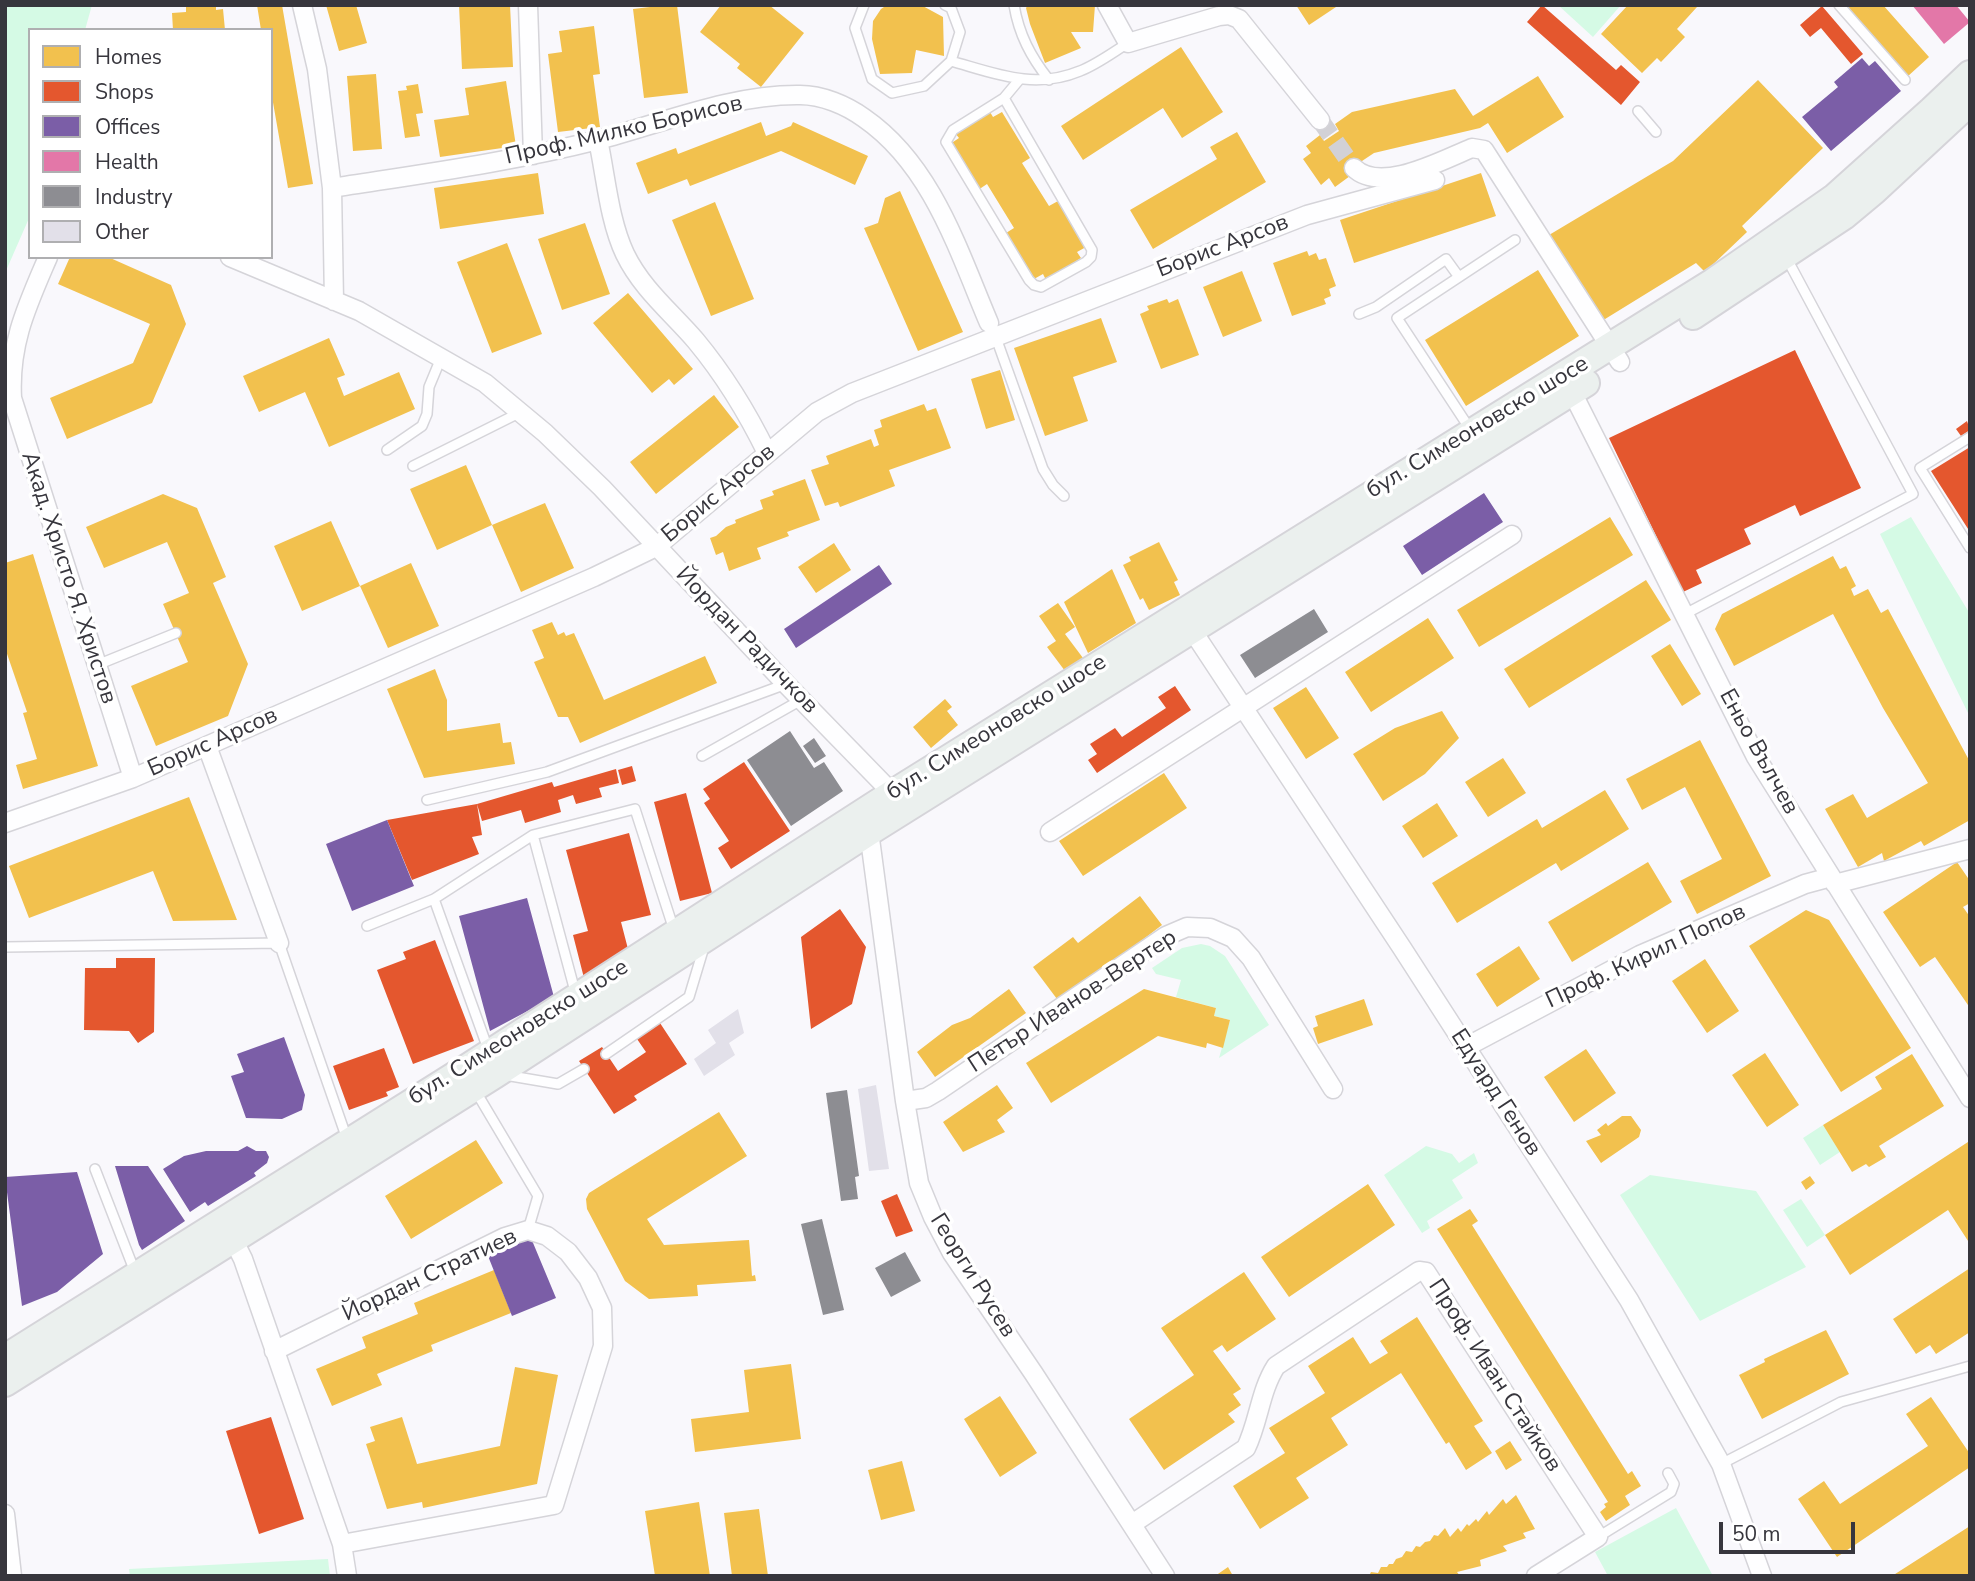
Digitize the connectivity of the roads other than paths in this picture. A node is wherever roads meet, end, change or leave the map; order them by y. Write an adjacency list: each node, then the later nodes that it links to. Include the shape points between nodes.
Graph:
1 (302, 5): 24 (street, via 317,69)
2 (528, 5): 21 (street)
3 (864, 5): 10 (lane, via 855,28 872,79 892,93 923,86)
4 (945, 5): 10 (lane, via 951,8 960,32)
5 (1014, 5): 13 (lane, via 1031,56)
6 (1107, 5): 9 (street)
7 (1839, 5): 14 (lane)
8 (1230, 10): 9 (street); 18 (street)
9 (1128, 43): 13 (lane, via 1081,71)
10 (951, 61): 12 (lane)
11 (1970, 74): 35 (main road, бул. Симеоновско шосе, via 1835,197)
12 (1019, 80): 13 (lane); 15 (lane)
13 (1049, 80)
14 (1905, 80)
15 (1004, 98): 15 (lane, via 953,130 946,142 1029,280 1041,287 1086,262 1092,250)
16 (1970, 102): 26 (main road, бул. Симеоновско шосе, via 1874,191)
17 (1638, 111): 19 (lane)
18 (1320, 120)
19 (1656, 132)
20 (598, 140): 21 (street, Проф. Милко Борисов); 34 (street, Проф. Милко Борисов, via 706,109 779,95 822,97 863,117 901,150 923,180 948,225); 42 (street, via 625,254 641,282 727,381)
21 (533, 155): 24 (street, Проф. Милко Борисов)
22 (1354, 168): 35 (street, via 1371,178 1398,177 1472,148 1484,150)
23 (1435, 180): 34 (street, Борис Арсов, via 1307,215)
24 (332, 188): 30 (street)
25 (1515, 240): 29 (lane)
26 (1786, 256): 35 (main road, бул. Симеоновско шосе); 48 (lane, via 1913,494)
27 (47, 259): 51 (street, Акад. Христо Я. Христов, via 16,338 12,398)
28 (235, 259): 30 (street, Йордан Радичков)
29 (1459, 277): 31 (lane, via 1446,259); 33 (lane)
30 (334, 301): 36 (street, Йордан Радичков)
31 (1386, 301): 32 (lane); 33 (lane)
32 (1359, 314)
33 (1397, 318): 39 (lane)
34 (992, 329): 42 (street, Борис Арсов, via 817,412); 44 (lane, via 1043,468)
35 (1615, 355): 37 (main road, бул. Симеоновско шосе); 39 (main road, бул. Симеоновско шосе)
36 (442, 358): 38 (street, Йордан Радичков, via 485,383); 41 (lane, via 429,387 428,414 422,426)
37 (1572, 392): 48 (street, Еньо Вълчев); 49 (main road, бул. Симеоновско шосе)
38 (521, 412): 43 (lane); 46 (street, Йордан Радичков, via 602,488)
39 (1471, 432): 59 (main road, бул. Симеоновско шосе)
40 (1970, 437): 47 (lane, via 1920,468)
41 (387, 450)
42 (767, 453): 46 (street, Борис Арсов)
43 (414, 466)
44 (1065, 496)
45 (1512, 535): 54 (street)
46 (656, 547): 52 (street, Йордан Радичков); 55 (street, Борис Арсов)
47 (1970, 548)
48 (1685, 614): 65 (street, Еньо Вълчев, via 1756,757)
49 (1192, 630): 54 (street, Едуард Генов); 59 (main road, бул. Симеоновско шосе)
50 (176, 633): 51 (lane)
51 (97, 665): 57 (street, Акад. Христо Я. Христов)
52 (786, 684): 53 (street, Йордан Радичков); 58 (lane, via 547,772)
53 (802, 700): 56 (lane); 59 (street, Йордан Радичков)
54 (1243, 705): 62 (street); 73 (street, Едуард Генов)
55 (207, 746): 57 (street, Борис Арсов); 70 (street)
56 (702, 756)
57 (133, 778): 61 (street, Борис Арсов)
58 (427, 800)
59 (900, 801): 60 (main road, бул. Симеоновско шосе)
60 (867, 821): 68 (main road, бул. Симеоновско шосе); 69 (main road, бул. Симеоновско шосе); 79 (street, Георги Русев)
61 (5, 823)
62 (1050, 832)
63 (533, 835): 66 (lane); 68 (lane, via 635,809); 72 (lane)
64 (1970, 849): 65 (street, Проф. Кирил Попов)
65 (1833, 881): 73 (street, Проф. Кирил Попов, via 1805,884 1640,955); 78 (street, Еньо Вълчев)
66 (434, 900): 67 (lane); 76 (lane)
67 (368, 926)
68 (675, 934): 72 (main road, бул. Симеоновско шосе)
69 (706, 938): 74 (lane, via 689,997); 76 (main road, бул. Симеоновско шосе)
70 (279, 943): 71 (lane); 80 (lane)
71 (5, 947)
72 (577, 997): 76 (main road, бул. Симеоновско шосе)
73 (1466, 1047): 89 (street, Едуард Генов, via 1629,1300)
74 (606, 1054)
75 (584, 1069): 76 (lane, via 558,1084)
76 (487, 1072): 80 (main road, бул. Симеоновско шосе); 82 (lane, via 538,1196); 83 (main road, бул. Симеоновско шосе)
77 (1333, 1089): 79 (street, Петър Иванов-Вертер, via 1251,958 1233,938 1210,928 1187,927 1166,936 938,1091)
78 (1970, 1098)
79 (905, 1101): 92 (street, Георги Русев, via 919,1183 952,1253)
80 (348, 1141): 84 (main road, бул. Симеоновско шосе)
81 (95, 1169): 84 (lane)
82 (528, 1230): 85 (street, Йордан Стратиев, via 505,1237); 94 (street, Йордан Стратиев, via 547,1236 568,1252 588,1278 602,1308 604,1327 595,1378 554,1505)
83 (234, 1241): 85 (street); 88 (main road, бул. Симеоновско шосе)
84 (136, 1276): 86 (main road, бул. Симеоновско шосе)
85 (274, 1351): 94 (street)
86 (5, 1358)
87 (1970, 1366): 89 (lane, via 1841,1402)
88 (5, 1383)
89 (1721, 1464): 99 (street, Едуард Генов)
90 (1668, 1473): 93 (lane, via 1674,1484 1671,1492)
91 (5, 1514): 95 (street)
92 (1132, 1524): 93 (street, Проф. Иван Стайков, via 1246,1448 1266,1381 1276,1366 1419,1271 1426,1272); 97 (street, Георги Русев)
93 (1598, 1537): 98 (street)
94 (342, 1544): 96 (street)
95 (12, 1576)
96 (347, 1576)
97 (1165, 1576)
98 (1536, 1576)
99 (1762, 1576)

